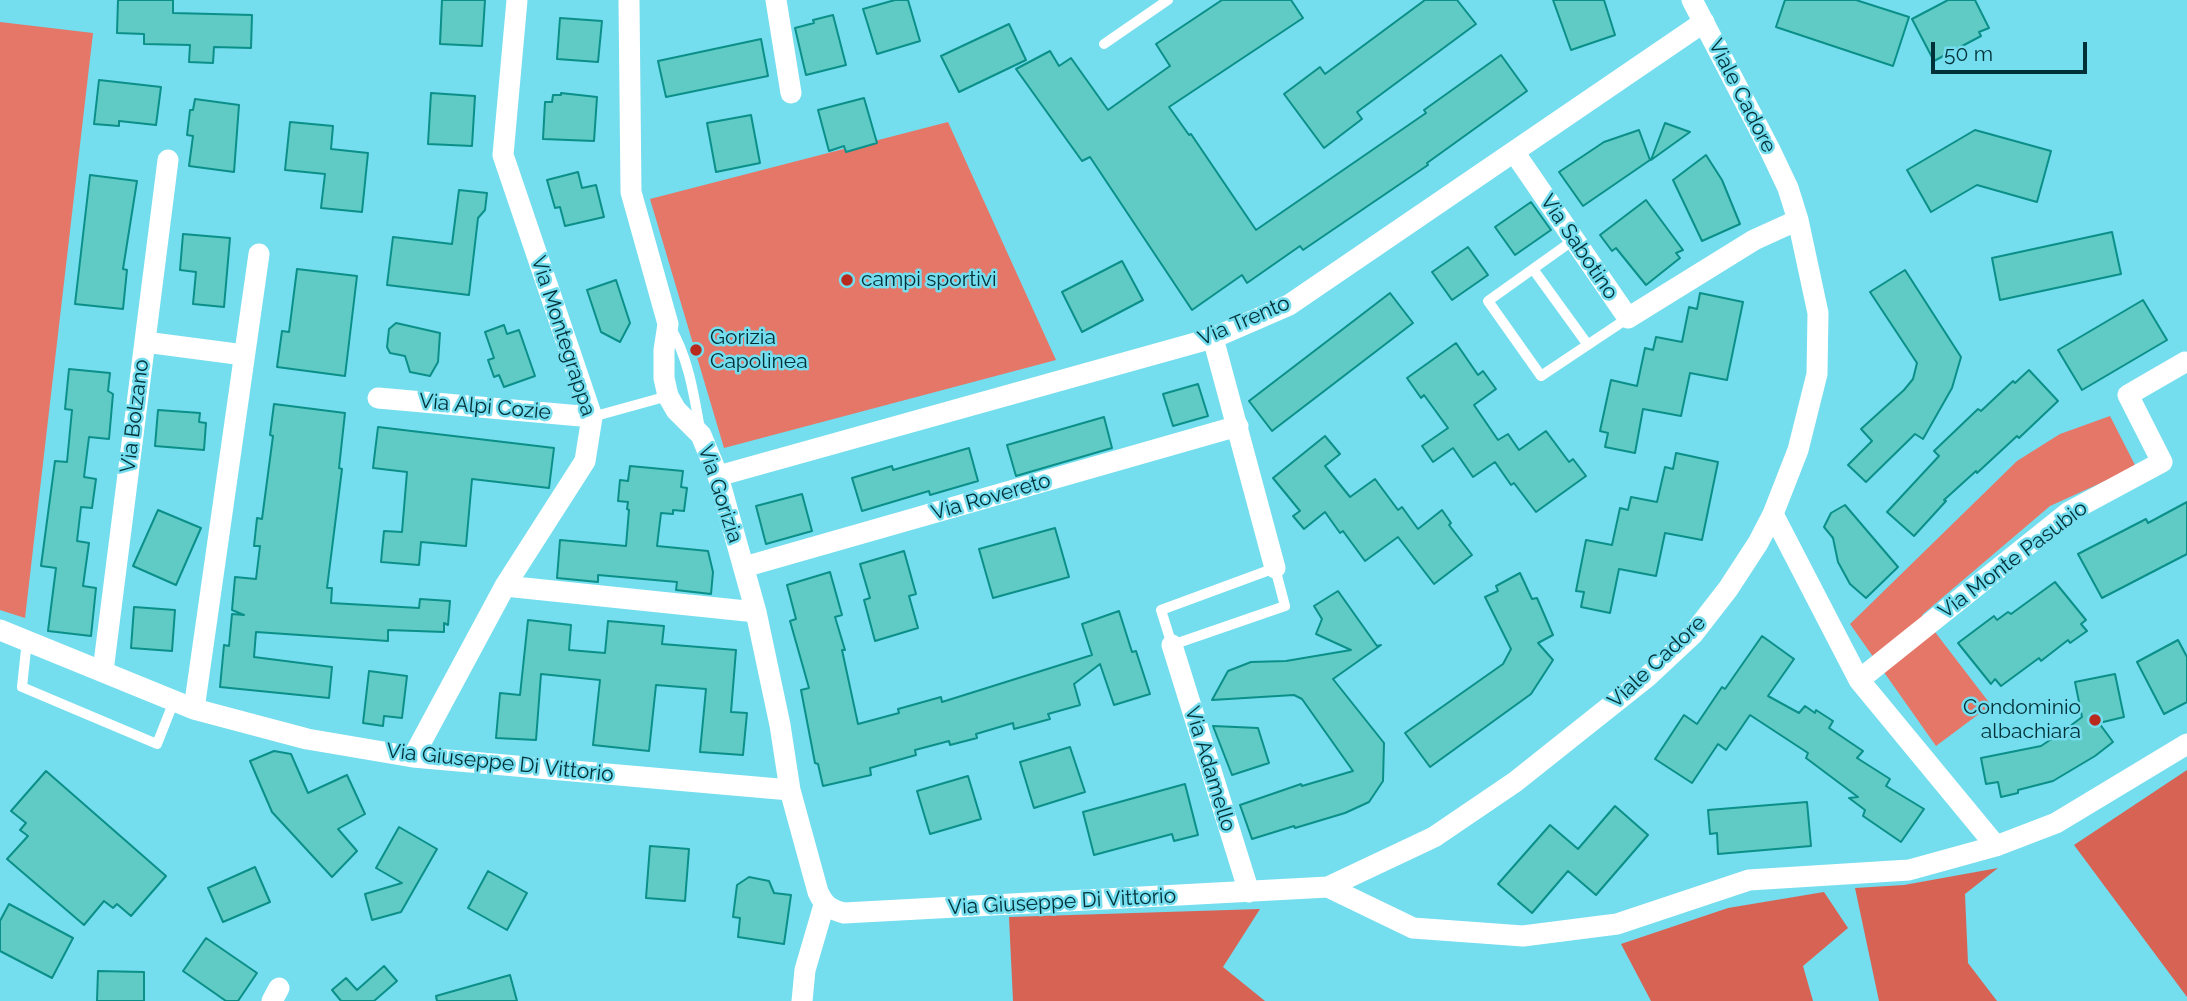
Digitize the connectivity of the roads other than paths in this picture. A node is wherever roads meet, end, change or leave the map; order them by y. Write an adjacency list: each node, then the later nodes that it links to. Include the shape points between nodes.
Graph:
1 (517, 0): 24 (street, Via Montegrappa, via 503,155)
2 (629, 0): 16 (street, via 631,192)
3 (776, 0): 8 (street)
4 (1168, 0): 7 (lane)
5 (1692, 0): 6 (street, Viale Cadore)
6 (1704, 22): 9 (street, Via Trento); 11 (street, Viale Cadore, via 1770,150)
7 (1104, 44)
8 (791, 93)
9 (1514, 152): 12 (street, Via Sabotino); 17 (street, Via Trento, via 1289,305)
10 (168, 160): 18 (street, Via Bolzano)
11 (1798, 220): 15 (street, Via Sabotino, via 1754,240); 28 (street, Viale Cadore, via 1818,313 1817,374 1798,450)
12 (1574, 239): 14 (lane); 15 (street, Via Sabotino)
13 (259, 254): 20 (street)
14 (1533, 269): 19 (lane); 19 (lane, via 1488,301 1541,376)
15 (1628, 318): 19 (lane)
16 (668, 324): 22 (street, via 663,363); 26 (lane, via 678,340)
17 (1213, 338): 25 (street); 27 (street, Via Trento)
18 (145, 342): 20 (street); 36 (street, Via Bolzano)
19 (1588, 345)
20 (244, 355): 39 (street)
21 (2185, 362): 37 (street, Via Monte Pasubio, via 2127,395 2162,462 2069,512)
22 (668, 396): 24 (lane); 26 (street, Via Gorizia)
23 (378, 398): 24 (street, Via Alpi Cozie)
24 (592, 417): 31 (street, Via Montegrappa, via 585,461)
25 (1238, 426): 29 (street, Via Rovereto); 30 (street)
26 (701, 435): 27 (street, Via Gorizia)
27 (718, 476): 29 (street, Via Gorizia)
28 (1773, 514): 37 (street); 44 (street, Viale Cadore, via 1728,589 1693,634 1647,677 1516,782 1434,837)
29 (744, 567): 32 (street, Via Gorizia)
30 (1275, 568): 35 (lane, via 1161,610); 35 (lane, via 1285,606)
31 (505, 586): 32 (street); 41 (street, Via Montegrappa)
32 (755, 612): 42 (street, Via Gorizia)
33 (0, 630): 34 (street, Via Giuseppe Di Vittorio)
34 (27, 640): 36 (street, Via Giuseppe Di Vittorio); 38 (lane, via 22,687 157,744)
35 (1172, 645): 45 (street, Via Adamello)
36 (103, 671): 38 (street, Via Giuseppe Di Vittorio)
37 (1859, 680): 43 (street)
38 (174, 701): 39 (street, Via Giuseppe Di Vittorio)
39 (194, 709): 41 (street, Via Giuseppe Di Vittorio, via 307,739)
40 (2187, 744): 43 (street, Via Giuseppe Di Vittorio, via 2056,823)
41 (413, 757): 42 (street, Via Giuseppe Di Vittorio)
42 (790, 790): 46 (street)
43 (1996, 846): 44 (street, Via Giuseppe Di Vittorio, via 1909,870 1749,880 1617,924 1523,936 1413,928)
44 (1328, 887): 45 (street, Via Giuseppe Di Vittorio)
45 (1249, 892): 46 (street, Via Giuseppe Di Vittorio, via 844,913)
46 (824, 905): 47 (street, via 805,970)
47 (802, 1001)

